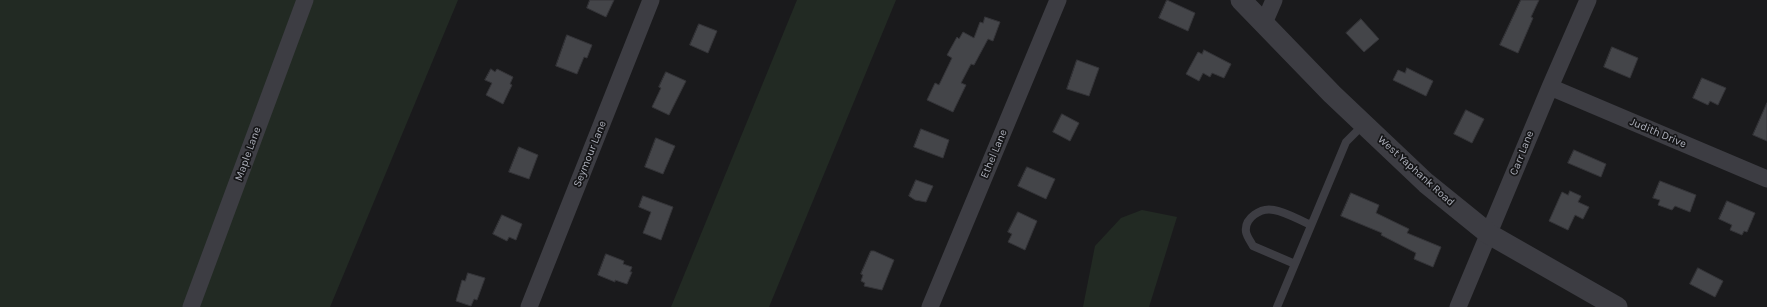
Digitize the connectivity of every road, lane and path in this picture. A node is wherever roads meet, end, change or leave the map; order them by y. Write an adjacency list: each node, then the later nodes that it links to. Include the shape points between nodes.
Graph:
1 (305, 0): 14 (street, Maple Lane)
2 (651, 0): 15 (street, Seymour Lane)
3 (1058, 0): 16 (street, Ethel Lane)
4 (1241, 0): 7 (street, West Yaphank Road)
5 (1274, 0): 7 (street)
6 (1588, 0): 8 (street, Carr Lane)
7 (1264, 22): 9 (street, West Yaphank Road, via 1304,66)
8 (1550, 87): 10 (street, Judith Drive); 12 (street, Carr Lane)
9 (1364, 124): 11 (lane, via 1346,142); 12 (street, West Yaphank Road, via 1426,183)
10 (1767, 179)
11 (1311, 225): 13 (lane); 13 (lane, via 1266,209 1250,218 1246,231 1253,246)
12 (1489, 234): 18 (street, Carr Lane); 19 (street, West Yaphank Road)
13 (1295, 264): 17 (lane)
14 (191, 307)
15 (529, 307)
16 (930, 307)
17 (1277, 307)
18 (1458, 307)
19 (1617, 307)

